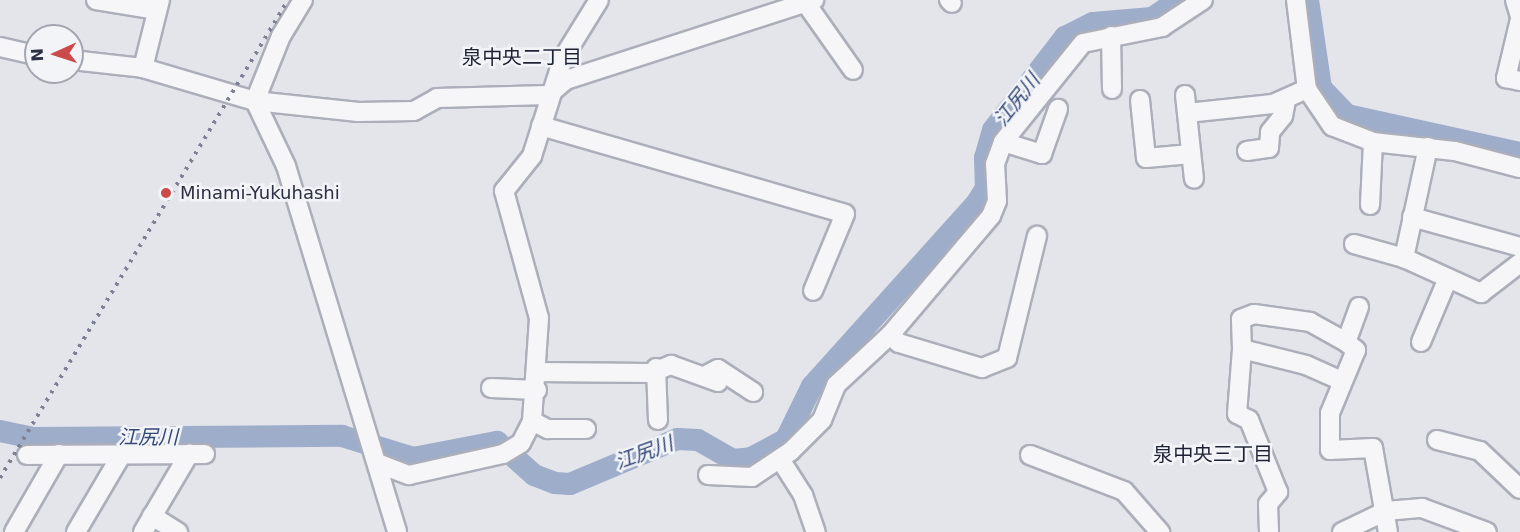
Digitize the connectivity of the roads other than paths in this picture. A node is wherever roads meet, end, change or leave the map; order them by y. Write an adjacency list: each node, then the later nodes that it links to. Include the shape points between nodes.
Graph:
1 (96, 0): 8 (street)
2 (303, 0): 22 (street, via 281,36)
3 (599, 0): 19 (street, via 563,58)
4 (1203, 0): 10 (street, via 1162,27)
5 (1296, 0): 18 (street)
6 (1515, 0): 9 (street)
7 (809, 1): 15 (street); 19 (street, via 566,80)
8 (159, 5): 14 (street)
9 (1520, 18): 16 (street, via 1506,78)
10 (1111, 36): 17 (street); 25 (street, via 1083,43)
11 (0, 47): 12 (street)
12 (24, 52)
13 (84, 61): 14 (street)
14 (143, 68): 22 (street)
15 (853, 70)
16 (1520, 81)
17 (1112, 89)
18 (1307, 89): 21 (street); 26 (street, via 1332,126)
19 (548, 95): 22 (street, via 437,98 414,111 358,112); 24 (street)
20 (1140, 100): 29 (street, via 1146,158)
21 (1286, 100): 28 (street, via 1283,116 1270,132 1269,148); 29 (street, via 1186,104)
22 (255, 101): 60 (street, via 286,166)
23 (1058, 109): 25 (street, via 1042,154)
24 (541, 126): 40 (street, via 845,214); 47 (street, via 532,156 503,196 538,318)
25 (1003, 142): 42 (street, via 995,164 997,201 991,216)
26 (1373, 142): 27 (street); 32 (street)
27 (1428, 147): 30 (street); 33 (street)
28 (1247, 151)
29 (1191, 154): 31 (street)
30 (1520, 168)
31 (1194, 179)
32 (1370, 205)
33 (1412, 217): 36 (street); 37 (street)
34 (1037, 236): 42 (street, via 1007,358 982,368 899,343)
35 (1354, 244): 37 (street)
36 (1520, 247)
37 (1404, 258): 39 (street)
38 (1520, 263): 39 (street, via 1481,293)
39 (1448, 278): 44 (street)
40 (813, 291)
41 (1359, 307): 43 (street)
42 (891, 335): 59 (street, via 836,385 814,431)
43 (1346, 342): 45 (street, via 1310,322 1254,314 1240,320); 48 (street, via 1356,350)
44 (1421, 342)
45 (1242, 349): 48 (street, via 1306,365); 71 (street, via 1237,414 1249,420 1278,492 1268,504)
46 (656, 368): 47 (street, via 651,373); 50 (street, via 671,365 710,379 718,369); 51 (street)
47 (536, 381): 49 (street); 52 (street)
48 (1342, 381): 63 (street, via 1330,413 1330,450 1373,448)
49 (491, 388)
50 (753, 392)
51 (658, 420)
52 (532, 421): 53 (street, via 548,429); 60 (street, via 520,443 503,454 409,476)
53 (586, 429)
54 (1437, 440): 62 (street, via 1480,451)
55 (59, 454): 56 (street); 57 (street); 65 (street)
56 (122, 454): 64 (street, via 197,454); 66 (street)
57 (27, 455)
58 (1030, 455): 70 (street, via 1124,491)
59 (780, 459): 61 (street, via 752,477); 69 (street, via 803,495)
60 (377, 463): 68 (street)
61 (708, 475)
62 (1520, 489)
63 (1386, 511): 72 (street); 73 (street); 74 (street, via 1422,508)
64 (147, 524): 67 (street)
65 (14, 532)
66 (76, 532)
67 (178, 532)
68 (397, 532)
69 (816, 532)
70 (1160, 532)
71 (1269, 532)
72 (1342, 532)
73 (1388, 532)
74 (1487, 532)

